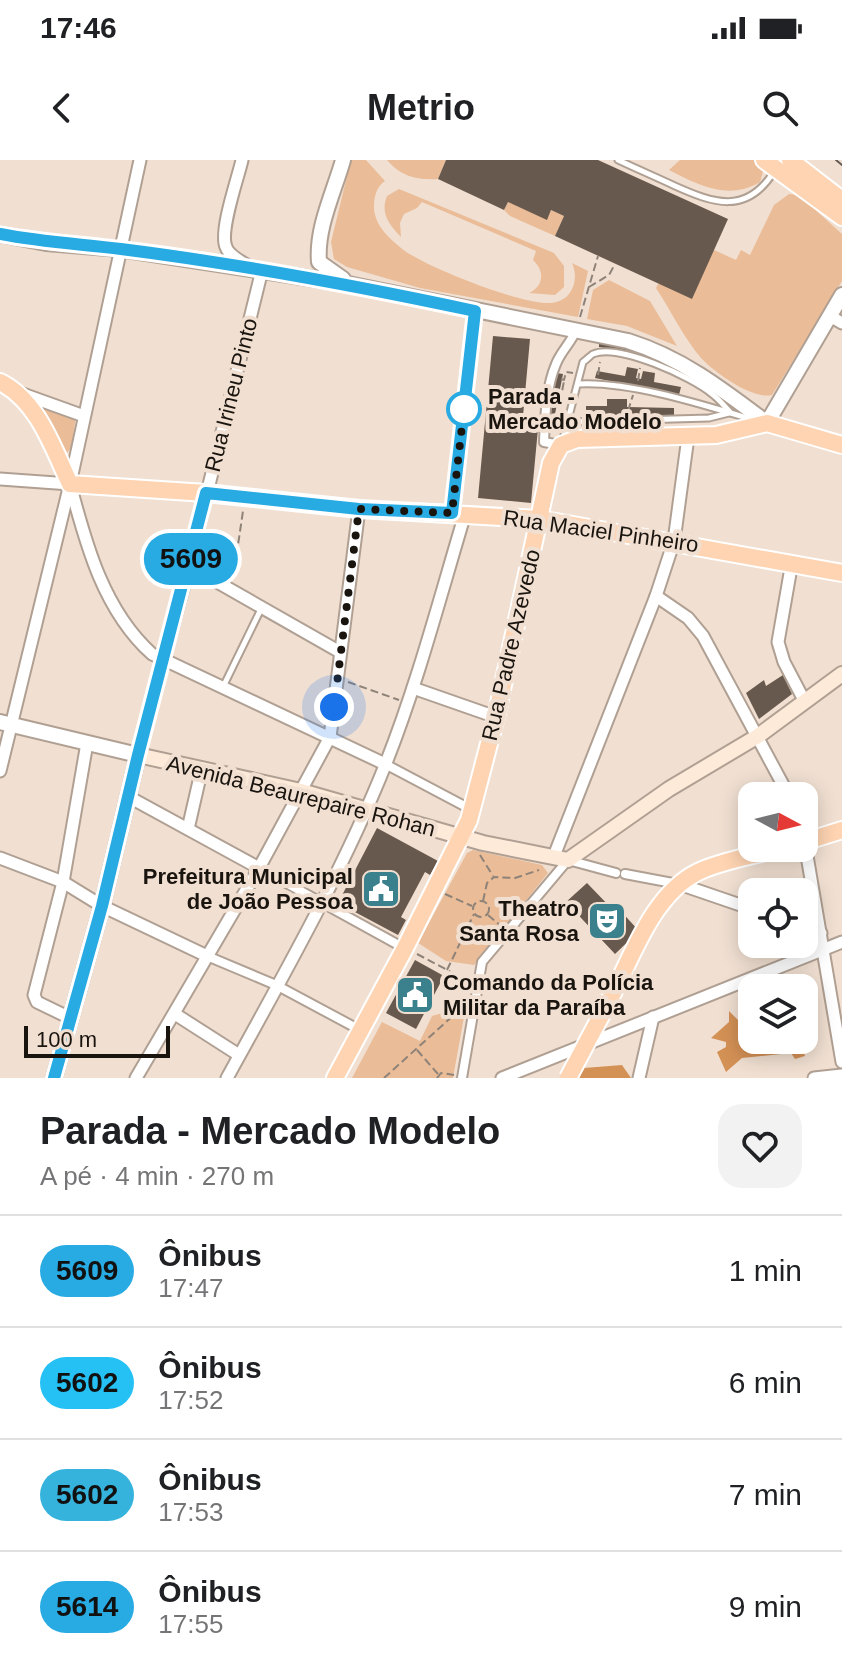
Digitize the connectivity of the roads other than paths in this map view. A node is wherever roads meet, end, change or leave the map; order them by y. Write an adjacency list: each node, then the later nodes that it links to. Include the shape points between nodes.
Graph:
1 (140, 160): 10 (street)
2 (242, 160): 11 (street, via 224,244)
3 (343, 160): 12 (street, via 318,251 327,270)
4 (618, 160): 6 (lane, via 705,199 727,203 767,181)
5 (790, 160): 7 (main road)
6 (773, 163): 8 (main road)
7 (842, 200)
8 (842, 217)
9 (0, 234): 10 (street)
10 (120, 249): 11 (street); 21 (street)
11 (258, 270): 12 (street); 29 (street, Rua Irineu Pinto)
12 (353, 285): 14 (street)
13 (842, 295): 15 (street)
14 (475, 311): 16 (street); 31 (street)
15 (836, 319): 23 (street)
16 (576, 330): 23 (street, via 667,354); 25 (street, via 557,361 548,399 544,442)
17 (0, 382): 19 (main road)
18 (578, 384): 20 (lane, via 597,383); 20 (lane, via 583,362 592,354 642,359 679,374); 22 (lane)
19 (18, 392): 21 (street); 28 (main road)
20 (730, 412): 22 (lane, via 709,418); 23 (lane)
21 (84, 416): 28 (street)
22 (568, 422): 25 (lane)
23 (767, 423): 24 (main road); 26 (main road)
24 (688, 437): 25 (main road, via 577,439); 33 (street)
25 (561, 445): 32 (main road, Rua Padre Azevedo, via 551,463)
26 (842, 445)
27 (0, 479): 28 (street)
28 (70, 484): 29 (main road, Rua Maciel Pinheiro); 40 (street, via 110,598 132,633); 46 (street)
29 (206, 493): 30 (main road, Rua Maciel Pinheiro); 35 (street, Rua Irineu Pinto)
30 (359, 509): 31 (main road, Rua Maciel Pinheiro); 39 (street)
31 (458, 514): 32 (main road, Rua Maciel Pinheiro); 43 (street)
32 (539, 519): 33 (main road, Rua Maciel Pinheiro); 45 (main road, Rua Padre Azevedo)
33 (674, 541): 34 (main road, Rua Maciel Pinheiro); 37 (street)
34 (792, 562): 36 (main road, Rua Maciel Pinheiro); 44 (street, via 778,642)
35 (189, 566): 38 (street); 40 (street, Rua Irineu Pinto)
36 (842, 573)
37 (656, 596): 47 (street, via 703,636); 64 (street)
38 (263, 606): 39 (street); 42 (lane)
39 (340, 652): 48 (street)
40 (162, 661): 42 (street); 50 (street, Rua Irineu Pinto)
41 (839, 680): 44 (main road)
42 (223, 687): 48 (street)
43 (413, 688): 45 (street); 51 (street)
44 (805, 702): 47 (main road)
45 (496, 717): 58 (main road, Rua Padre Azevedo)
46 (5, 724): 49 (street, Avenida Beaurepaire Rohan); 53 (street)
47 (758, 736): 54 (street); 64 (main road)
48 (330, 737): 51 (street); 55 (street)
49 (87, 743): 50 (street, Avenida Beaurepaire Rohan); 68 (street)
50 (138, 755): 52 (main road, Avenida Beaurepaire Rohan); 56 (main road, Rua Irineu Pinto)
51 (385, 764): 57 (street); 58 (street)
52 (202, 768): 55 (main road, Avenida Beaurepaire Rohan); 59 (street)
53 (0, 771)
54 (782, 782)
55 (301, 791): 57 (main road, Avenida Beaurepaire Rohan); 67 (street)
56 (129, 797): 59 (street); 72 (main road, Rua Irineu Pinto)
57 (365, 808): 62 (main road, Avenida Beaurepaire Rohan); 70 (street)
58 (472, 810): 62 (main road, Rua Padre Azevedo)
59 (188, 829): 67 (street)
60 (842, 830): 61 (main road)
61 (818, 836)
62 (462, 837): 64 (main road, Avenida Beaurepaire Rohan); 76 (main road, Rua Padre Azevedo)
63 (0, 858): 68 (street)
64 (561, 858): 69 (street); 88 (street, via 547,886 482,962)
65 (738, 860): 69 (main road, via 701,871)
66 (808, 862): 74 (street)
67 (259, 868): 70 (street); 78 (street)
68 (63, 882): 72 (street); 82 (street, via 34,995 37,1002)
69 (674, 889): 71 (street); 94 (main road, bridge, via 648,925)
70 (320, 903): 76 (street); 79 (street)
71 (738, 905)
72 (102, 906): 78 (street); 82 (main road, Rua Irineu Pinto)
73 (818, 932): 74 (street)
74 (821, 933): 77 (street)
75 (842, 942): 77 (street)
76 (405, 948): 83 (main road, Rua Padre Azevedo)
77 (824, 949): 81 (street); 84 (street)
78 (207, 956): 79 (street); 80 (street)
79 (276, 985): 83 (street); 85 (street)
80 (175, 1014): 85 (street); 90 (street)
81 (653, 1017): 93 (street); 95 (street)
82 (70, 1018): 89 (main road, Rua Irineu Pinto)
83 (360, 1030): 92 (main road, Rua Padre Azevedo)
84 (840, 1036): 86 (street)
85 (239, 1055): 91 (street)
86 (842, 1062)
87 (842, 1075): 96 (street)
88 (462, 1077)
89 (54, 1078)
90 (136, 1078)
91 (227, 1078)
92 (335, 1078)
93 (502, 1078)
94 (568, 1078)
95 (639, 1078)
96 (814, 1078)

